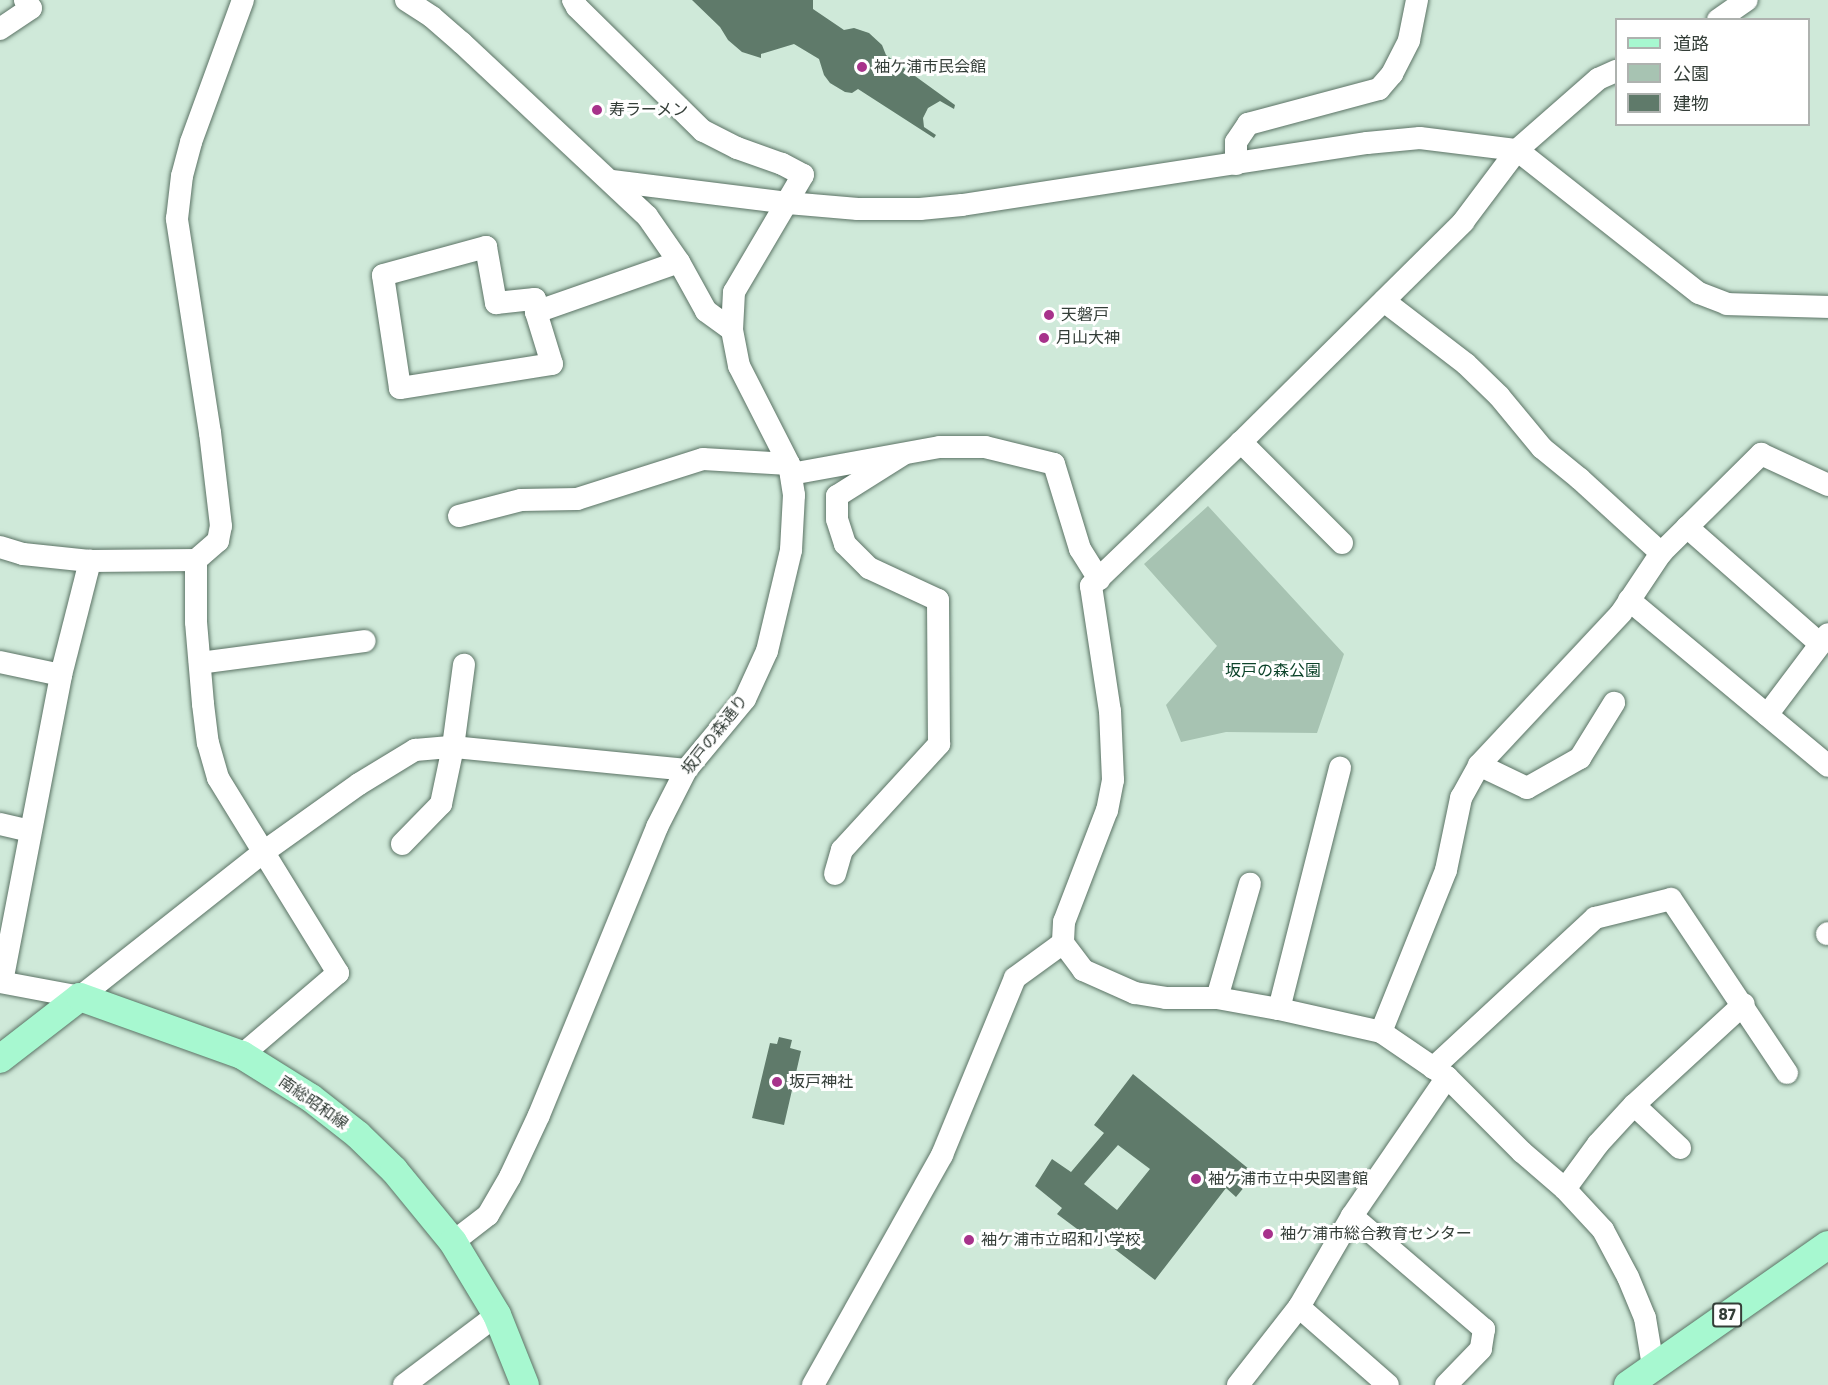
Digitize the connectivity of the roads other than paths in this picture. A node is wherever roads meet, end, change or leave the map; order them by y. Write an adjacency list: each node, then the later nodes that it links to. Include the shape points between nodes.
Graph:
1 (25, 0): 8 (street, via 31,8)
2 (243, 0): 28 (street, via 191,142 177,219 221,526 218,541)
3 (406, 0): 12 (street, via 455,37)
4 (573, 0): 13 (street, 坂戸の森通り, via 703,131 803,175)
5 (1417, 0): 11 (street, via 1409,40 1392,74 1378,89 1248,124 1236,142)
6 (1747, 0): 7 (street)
7 (1721, 18)
8 (0, 29)
9 (1615, 72): 10 (street, via 1598,79)
10 (1518, 150): 11 (street, via 1420,138); 15 (street, via 1463,222); 16 (street, via 1699,293 1727,304)
11 (1236, 164): 13 (street, via 920,209)
12 (612, 181): 13 (street); 14 (street, via 647,216)
13 (788, 203): 18 (street, 坂戸の森通り, via 735,292)
14 (679, 262): 17 (street); 18 (street, via 706,311)
15 (1384, 301): 19 (street); 27 (street, via 1466,364 1499,396 1542,448)
16 (1828, 307)
17 (536, 312): 17 (street, via 535,299 496,303 486,247 383,275 400,388 552,364)
18 (732, 330): 21 (street, 坂戸の森通り, via 739,366)
19 (1241, 442): 25 (street); 30 (street)
20 (902, 455): 21 (street); 30 (street, via 940,447 985,447 1054,464 1080,549); 49 (street, via 837,496 837,519 845,544 869,568 938,600 939,744 842,850)
21 (790, 469): 23 (street, via 703,459 577,499 521,500); 44 (street, 坂戸の森通り, via 794,495 791,550 768,651 745,699)
22 (1828, 485): 24 (street, via 1761,454)
23 (459, 516)
24 (1688, 527): 27 (street); 32 (street)
25 (1342, 543)
26 (0, 547): 29 (street, via 23,554)
27 (1661, 553): 31 (street)
28 (196, 560): 29 (street); 35 (street)
29 (90, 561): 37 (street)
30 (1099, 579): 51 (street, via 1091,586 1110,711 1113,780 1107,810 1064,922)
31 (1629, 600): 39 (street); 41 (street)
32 (1824, 639): 39 (street)
33 (365, 640): 35 (street)
34 (0, 662): 37 (street)
35 (200, 663): 48 (street, via 208,743 218,778)
36 (464, 665): 40 (street)
37 (61, 675): 46 (street)
38 (1614, 704): 41 (street, via 1580,758 1527,788)
39 (1767, 715): 42 (street)
40 (453, 747): 44 (street); 47 (street, via 441,804); 48 (street, via 415,750 359,784)
41 (1479, 765): 57 (street, via 1461,798 1446,870)
42 (1828, 766)
43 (1340, 768): 56 (street)
44 (686, 770): 66 (street, 坂戸の森通り, via 657,827 510,1177 488,1215)
45 (0, 824): 46 (street)
46 (30, 831): 52 (street)
47 (402, 844)
48 (265, 851): 53 (street); 58 (street, via 338,973)
49 (835, 874)
50 (1250, 884): 54 (street)
51 (1063, 943): 54 (street, via 1083,970 1135,993 1166,998); 73 (street, via 1015,978 942,1155)
52 (1, 982): 53 (street)
53 (80, 997): 58 (main road, 南総昭和線); 59 (main road)
54 (1217, 998): 56 (street)
55 (1744, 1004): 60 (street, via 1671,899 1595,918); 61 (street); 62 (street)
56 (1279, 1009): 57 (street)
57 (1381, 1032): 60 (street)
58 (242, 1054): 66 (main road, 南総昭和線, via 311,1098 358,1135 394,1170)
59 (0, 1059)
60 (1440, 1072): 64 (street); 65 (street)
61 (1787, 1073)
62 (1634, 1104): 63 (street); 64 (street)
63 (1680, 1149)
64 (1565, 1189): 70 (street, via 1603,1230 1645,1318)
65 (1352, 1216): 68 (street); 76 (street, via 1484,1329 1481,1349)
66 (453, 1242): 69 (main road, 南総昭和線)
67 (1828, 1245): 70 (main road, 87)
68 (1299, 1307): 74 (street); 75 (street)
69 (497, 1315): 71 (street); 72 (main road, 南総昭和線)
70 (1638, 1379)
71 (404, 1385)
72 (525, 1385)
73 (813, 1385)
74 (1238, 1385)
75 (1388, 1385)
76 (1446, 1385)

